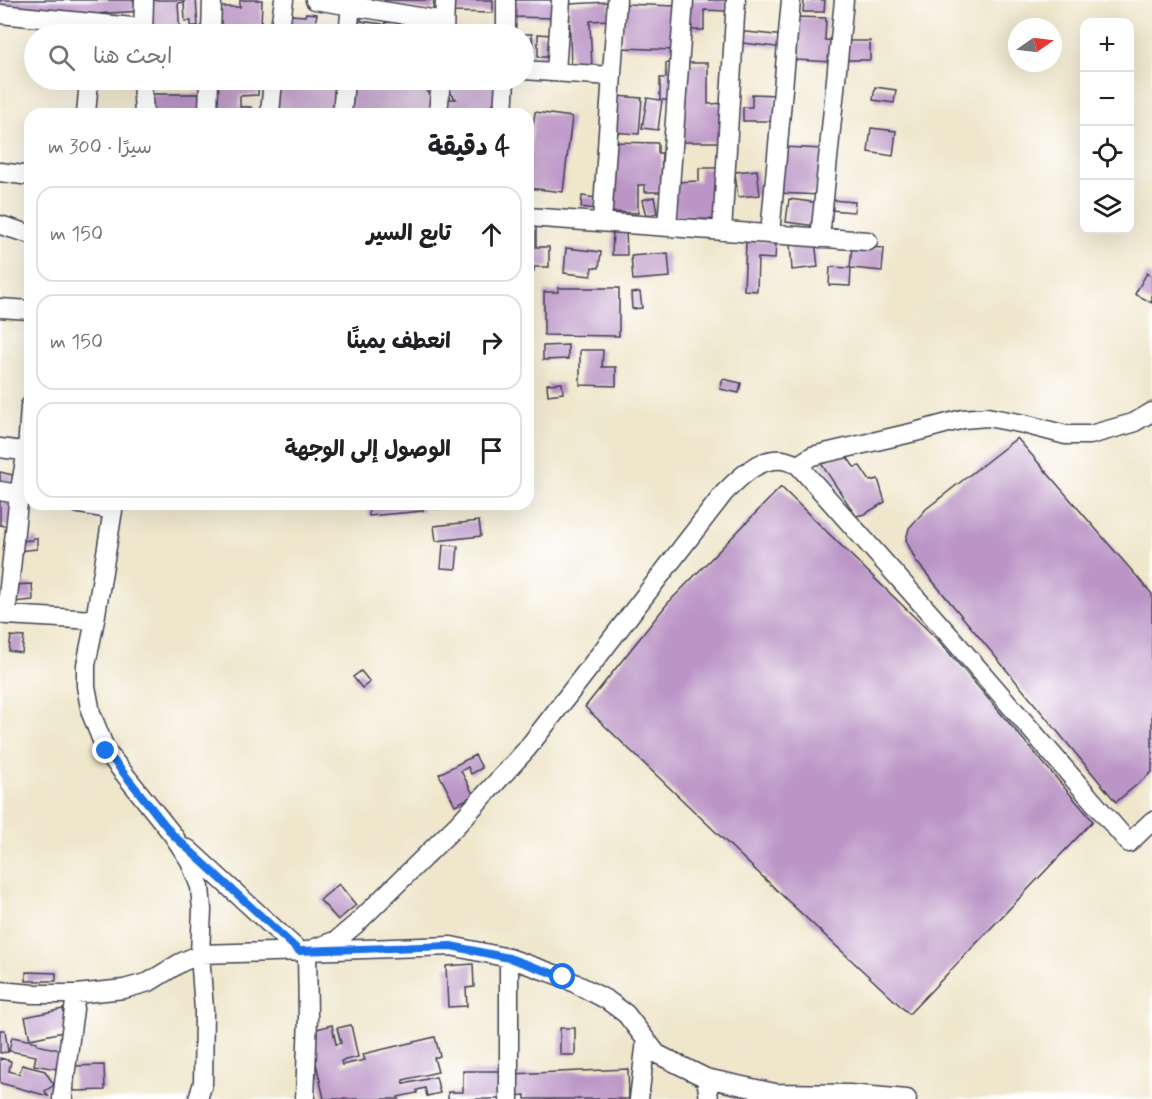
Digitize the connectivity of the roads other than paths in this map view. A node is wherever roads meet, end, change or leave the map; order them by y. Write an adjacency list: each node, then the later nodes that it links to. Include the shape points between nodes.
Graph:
1 (144, 0): 16 (street)
2 (212, 0): 17 (street)
3 (284, 0): 18 (street)
4 (315, 0): 13 (street)
5 (446, 0): 21 (street)
6 (506, 0): 22 (street)
7 (561, 0): 24 (street)
8 (617, 0): 25 (street)
9 (684, 0): 45 (street)
10 (736, 0): 46 (street)
11 (791, 0): 48 (street)
12 (844, 0): 49 (street)
13 (351, 6): 19 (street); 20 (street)
14 (0, 14): 15 (street)
15 (62, 24)
16 (143, 24)
17 (211, 24)
18 (280, 24)
19 (349, 24)
20 (427, 24)
21 (444, 24)
22 (506, 24)
23 (534, 71): 24 (street)
24 (556, 72): 25 (street)
25 (611, 76): 43 (street)
26 (88, 90): 33 (street)
27 (143, 90): 34 (street)
28 (209, 90): 35 (street)
29 (272, 90): 36 (street)
30 (344, 90): 37 (street)
31 (440, 90): 38 (street)
32 (504, 90): 39 (street)
33 (87, 108)
34 (144, 108)
35 (208, 108)
36 (271, 108)
37 (343, 108)
38 (439, 108)
39 (503, 108)
40 (0, 172): 41 (street)
41 (24, 175)
42 (534, 217): 43 (street)
43 (602, 222): 45 (street)
44 (0, 225): 47 (street)
45 (667, 227): 46 (street)
46 (722, 231): 48 (street)
47 (24, 232)
48 (770, 234): 49 (street)
49 (820, 238): 50 (street)
50 (868, 241)
51 (0, 308): 52 (street)
52 (24, 310)
53 (1152, 412): 56 (street, via 1133,423 1090,435 1066,435 987,417 963,419 812,456)
54 (0, 448): 55 (street)
55 (24, 451)
56 (798, 465): 62 (street, via 1129,843); 64 (street, via 770,461 743,474 724,493 526,750 457,825 337,940)
57 (0, 491): 58 (street)
58 (24, 495)
59 (24, 501): 61 (street, via 6,615)
60 (113, 510): 61 (street)
61 (95, 620): 63 (street, via 86,665 94,722 106,751)
62 (1152, 820)
63 (173, 835): 64 (street); 65 (street, via 190,861 200,887)
64 (303, 951): 65 (street); 66 (street, via 451,946); 73 (street, via 308,1017)
65 (200, 954): 68 (street, via 149,982); 72 (street, via 203,1083)
66 (509, 958): 69 (street, via 563,977 607,1000 626,1014); 74 (street)
67 (0, 991): 68 (street)
68 (76, 994): 71 (street)
69 (646, 1040): 70 (street, via 657,1054); 75 (street)
70 (706, 1078): 76 (street); 77 (street, via 775,1093)
71 (64, 1099)
72 (198, 1099)
73 (305, 1099)
74 (508, 1099)
75 (639, 1099)
76 (709, 1099)
77 (907, 1099)

